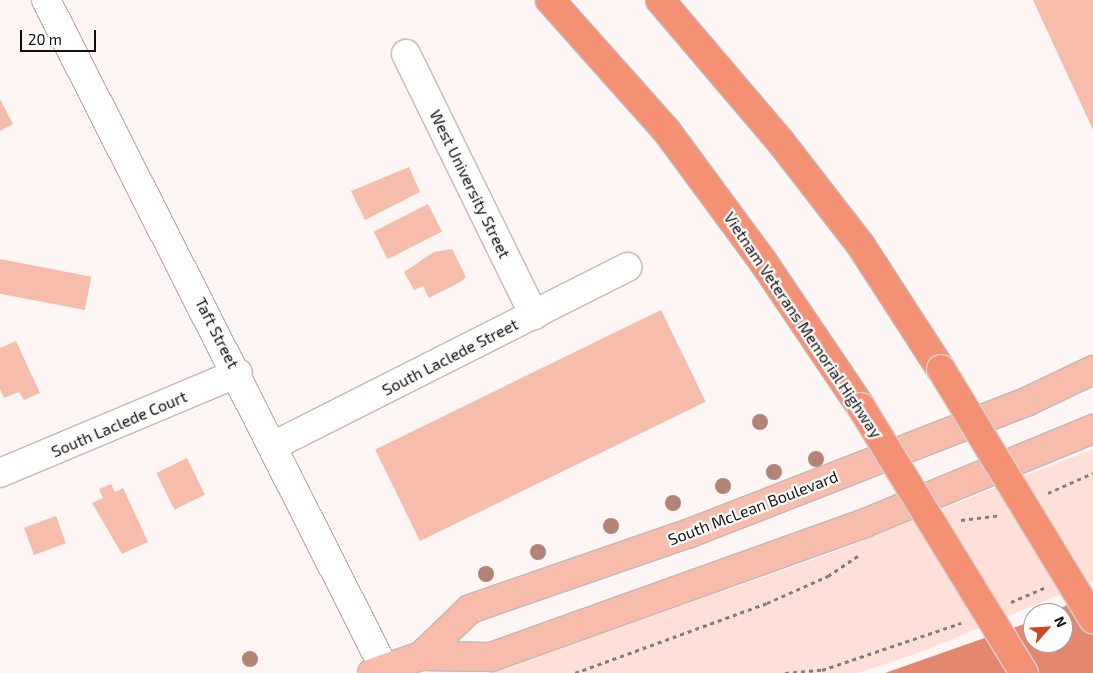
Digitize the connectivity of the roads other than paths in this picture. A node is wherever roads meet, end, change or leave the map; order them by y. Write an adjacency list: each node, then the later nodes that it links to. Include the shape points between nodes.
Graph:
1 (46, 0): 8 (street, Taft Street)
2 (550, 0): 15 (highway, Vietnam Veterans Memorial Highway, bridge, via 666,130 764,263 861,407)
3 (660, 0): 12 (highway, bridge, via 780,141 860,244 941,369)
4 (406, 54): 6 (street, West University Street)
5 (627, 267): 6 (street, South Laclede Street)
6 (534, 315): 10 (street, South Laclede Street)
7 (1093, 370): 13 (main road, South McLean Boulevard, via 1026,402 690,533 470,609)
8 (238, 373): 10 (street, Taft Street); 11 (street, South Laclede Court)
9 (1093, 429): 13 (main road, South McLean Boulevard, via 865,523 491,657)
10 (273, 446): 14 (street, Taft Street)
11 (0, 473)
12 (1093, 620)
13 (421, 656): 14 (main road, South McLean Boulevard)
14 (378, 671)
15 (1024, 673)

